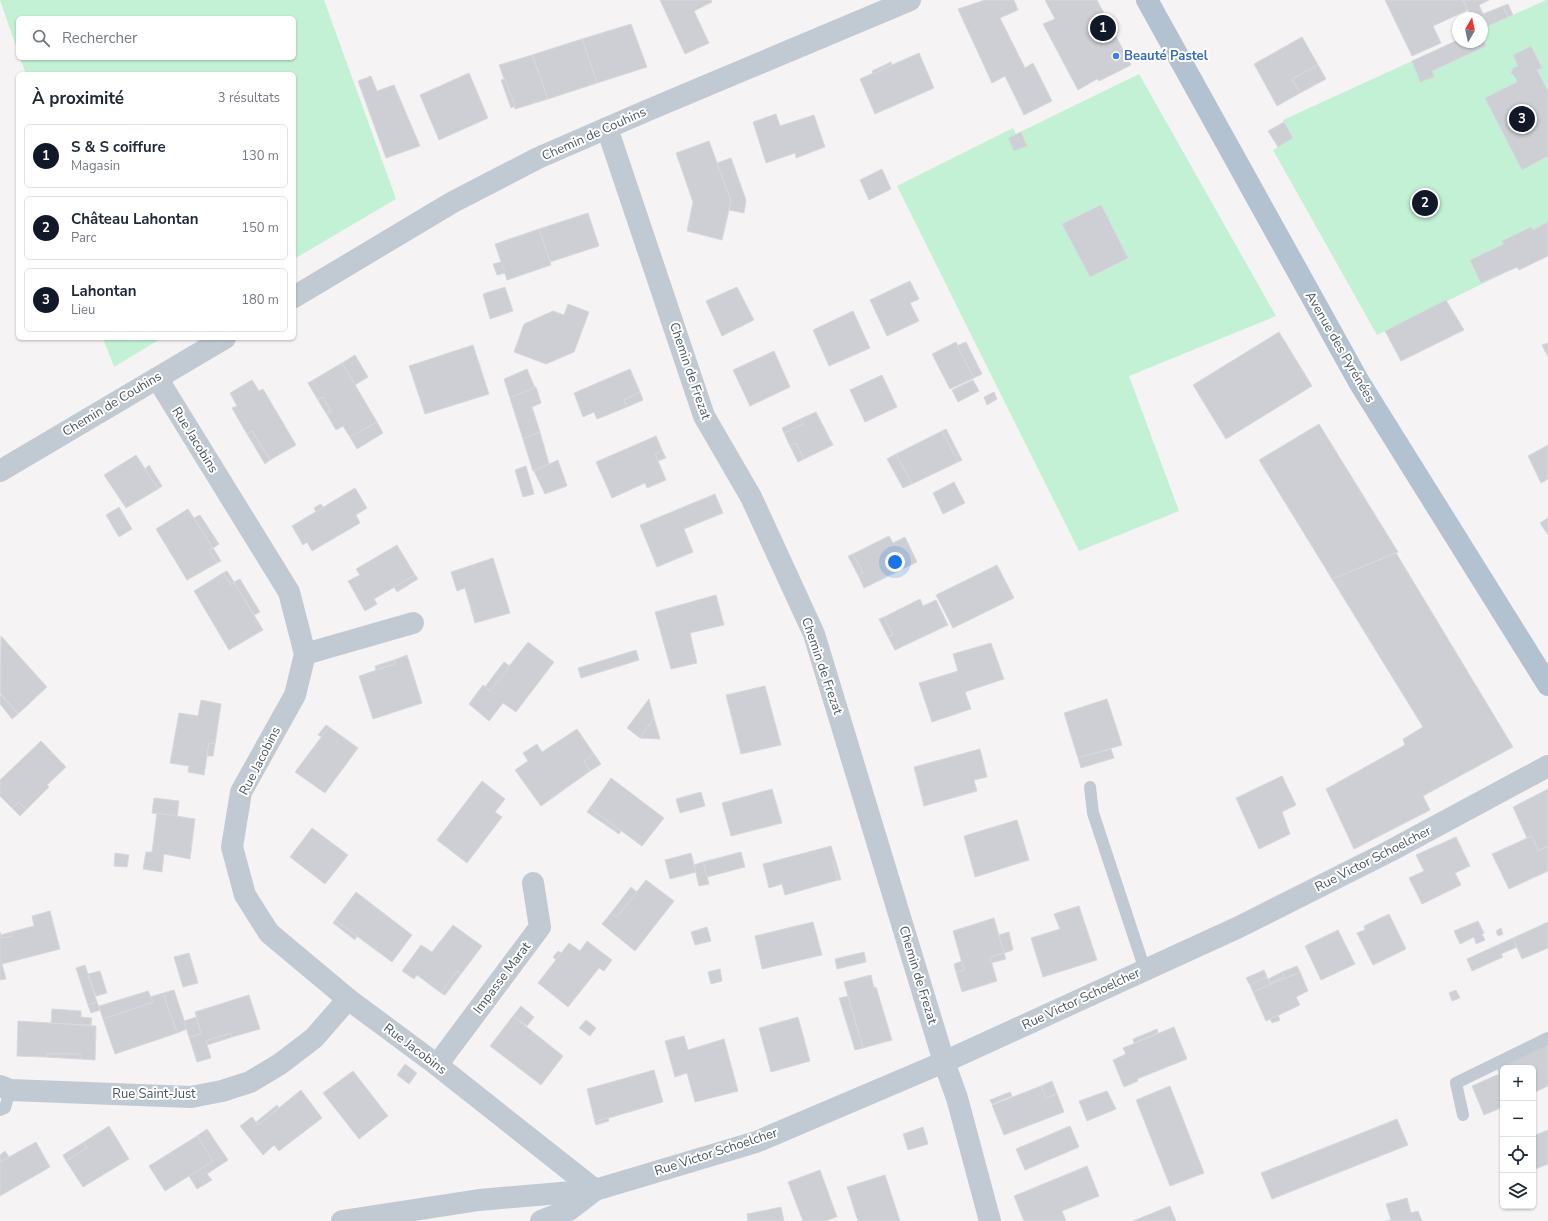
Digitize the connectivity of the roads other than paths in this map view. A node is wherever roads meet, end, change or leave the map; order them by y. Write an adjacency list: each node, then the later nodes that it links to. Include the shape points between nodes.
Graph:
1 (910, 0): 3 (street, Chemin de Couhins)
2 (1147, 0): 10 (main road, Avenue des Pyrénées, via 1359,382)
3 (607, 128): 4 (street, Chemin de Couhins, via 538,158 453,202); 17 (street, Chemin de Frezat, via 704,416 751,497 814,634)
4 (296, 296)
5 (222, 340): 6 (street, Chemin de Couhins)
6 (157, 378): 7 (street, Chemin de Couhins); 9 (street, Rue Jacobins, via 289,592)
7 (0, 471)
8 (413, 623): 9 (street)
9 (305, 654): 15 (street, Rue Jacobins, via 295,695 241,792 232,847 246,895 269,933)
10 (1548, 685)
11 (1548, 766): 14 (street, Rue Victor Schoelcher, via 1390,851 1245,924)
12 (1090, 787): 14 (lane, via 1094,813)
13 (533, 883): 18 (street, Impasse Marat, via 540,927)
14 (1145, 970): 17 (street, Rue Victor Schoelcher)
15 (348, 999): 18 (street, Rue Jacobins); 19 (street, Rue Saint-Just, via 314,1038 280,1064 250,1082 222,1091 191,1096)
16 (1548, 1038): 21 (lane, via 1456,1083)
17 (944, 1062): 22 (street, Rue Victor Schoelcher, via 756,1142); 25 (street, Chemin de Frezat, via 957,1098)
18 (437, 1065): 22 (street, Rue Jacobins)
19 (5, 1088): 20 (lane, via 5,1108)
20 (0, 1110)
21 (1463, 1115)
22 (595, 1190): 23 (street, Rue Victor Schoelcher, via 479,1200); 24 (street, Rue Victor Schoelcher, via 569,1210)
23 (342, 1221)
24 (541, 1221)
25 (990, 1221)

